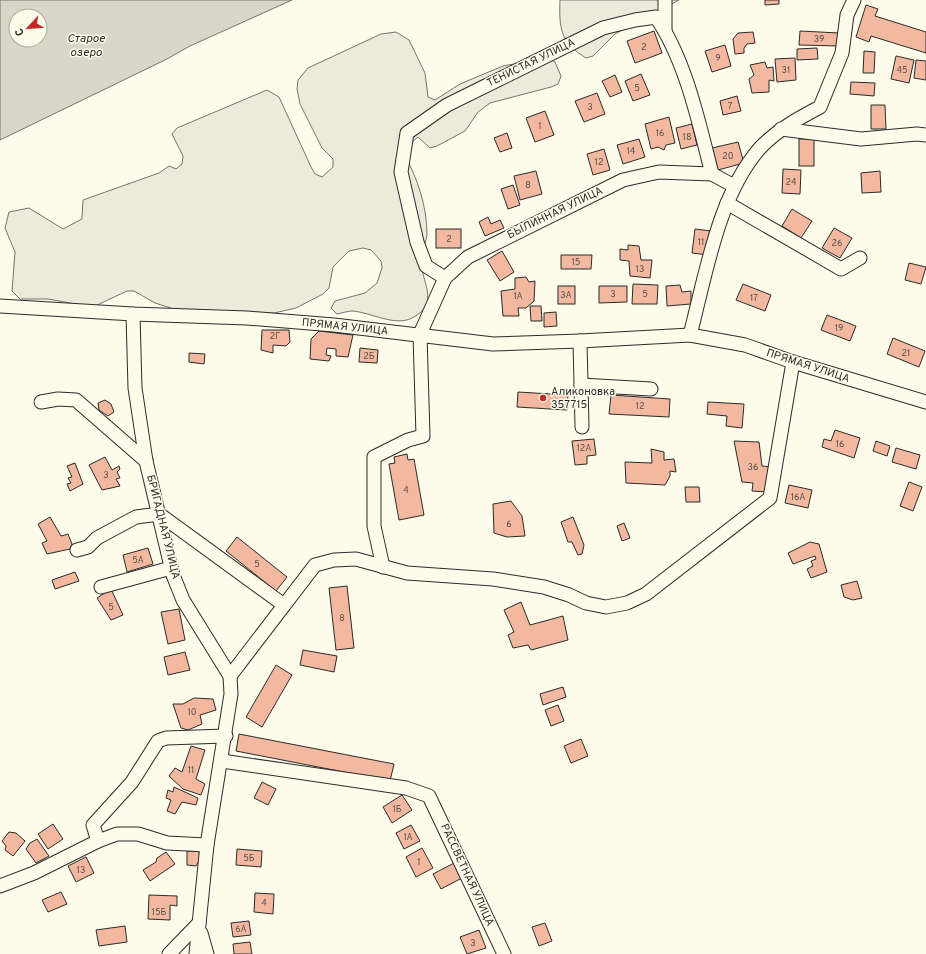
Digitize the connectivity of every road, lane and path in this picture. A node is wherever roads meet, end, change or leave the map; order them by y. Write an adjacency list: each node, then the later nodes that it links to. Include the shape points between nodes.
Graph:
1 (665, 0): 3 (street)
2 (854, 0): 4 (street, via 847,15 842,53 820,106)
3 (665, 30): 6 (street, ТЕНИСТАЯ УЛИЦА, via 695,106); 10 (street, ТЕНИСТАЯ УЛИЦА, via 656,17 603,28 447,105 407,133 401,172 417,242 426,266)
4 (781, 129): 5 (street, via 861,139 917,134); 7 (street, via 760,148)
5 (926, 136)
6 (712, 174): 7 (street, БЫЛИННАЯ УЛИЦА); 10 (street, БЫЛИННАЯ УЛИЦА, via 659,172 623,180 468,257)
7 (734, 186): 8 (street)
8 (727, 203): 9 (street, via 841,269); 14 (street)
9 (860, 258)
10 (445, 278): 13 (street, БЫЛИННАЯ УЛИЦА)
11 (0, 306): 12 (street, ПРЯМАЯ УЛИЦА)
12 (133, 314): 13 (street, ПРЯМАЯ УЛИЦА, via 247,318); 22 (street, БРИГАДНАЯ УЛИЦА, via 135,388)
13 (420, 334): 15 (street, ПРЯМАЯ УЛИЦА, via 493,344); 25 (street, via 423,436 408,440 374,457 374,526)
14 (690, 335): 15 (street, ПРЯМАЯ УЛИЦА); 16 (street, ПРЯМАЯ УЛИЦА, via 745,345)
15 (580, 341): 17 (street)
16 (793, 362): 20 (street, ПРЯМАЯ УЛИЦА); 25 (street, via 770,498 646,594 627,603 606,607 586,603 544,587 493,578 407,573)
17 (581, 385): 18 (street); 21 (street)
18 (651, 389)
19 (41, 402): 22 (street, via 58,399 76,400)
20 (926, 402)
21 (582, 427)
22 (146, 461): 23 (street, БРИГАДНАЯ УЛИЦА)
23 (159, 514): 24 (street, via 136,517 97,538 88,547); 26 (street, БРИГАДНАЯ УЛИЦА); 28 (street)
24 (77, 550)
25 (383, 567): 28 (street, via 356,559 334,560 315,565)
26 (171, 568): 27 (street); 29 (street, БРИГАДНАЯ УЛИЦА, via 183,600)
27 (101, 587)
28 (284, 606): 29 (street)
29 (230, 676): 30 (street, БРИГАДНАЯ УЛИЦА, via 231,694)
30 (226, 736): 31 (street, БРИГАДНАЯ УЛИЦА); 32 (street, via 166,738 158,741 132,782 93,825)
31 (222, 762): 33 (street, БРИГАДНАЯ УЛИЦА); 39 (street, РАССВЕТНАЯ УЛИЦА, via 406,788 429,796)
32 (98, 841): 33 (street, via 117,834 138,834 167,843); 34 (street, via 34,874)
33 (207, 845): 35 (street, БРИГАДНАЯ УЛИЦА)
34 (0, 886)
35 (198, 923): 36 (street); 37 (street, БРИГАДНАЯ УЛИЦА); 38 (street, БРИГАДНАЯ УЛИЦА)
36 (169, 954)
37 (196, 954)
38 (207, 954)
39 (504, 954)

